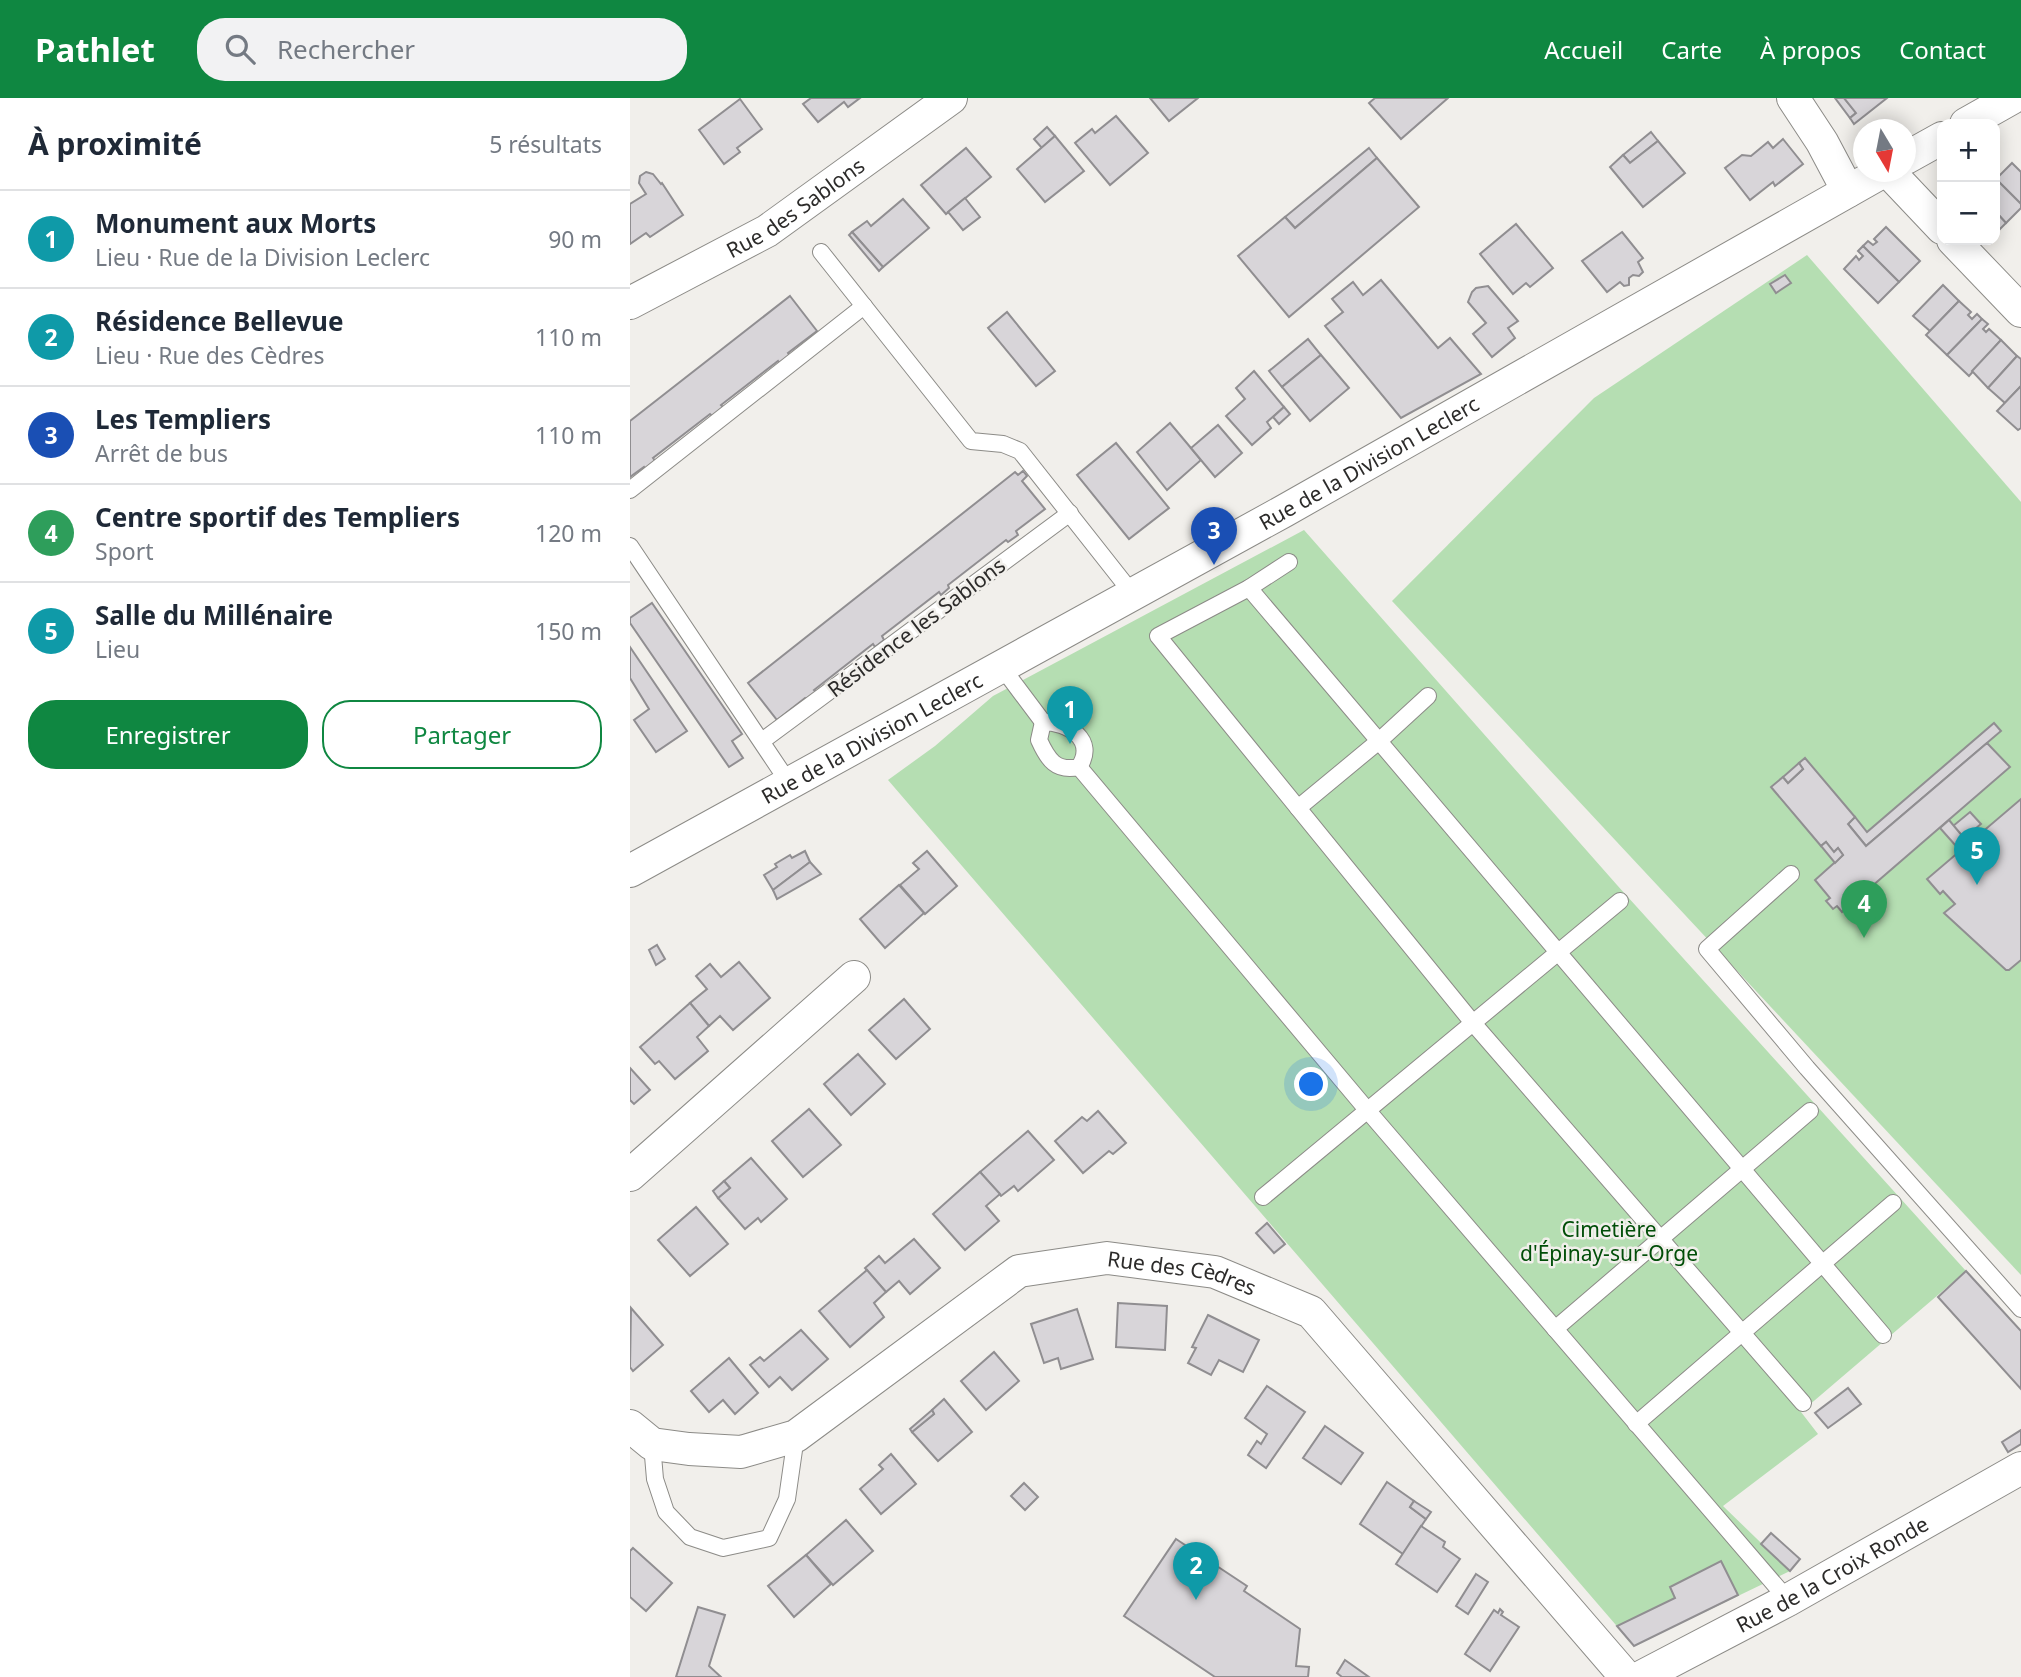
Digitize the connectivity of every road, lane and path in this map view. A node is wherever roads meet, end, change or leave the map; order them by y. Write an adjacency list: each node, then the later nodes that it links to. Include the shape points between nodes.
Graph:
1 (951, 98): 13 (street, Rue des Sablons, via 767,231)
2 (1793, 98): 9 (street)
3 (2012, 98): 4 (street)
4 (1975, 119)
5 (1937, 141): 6 (street)
6 (1916, 152)
7 (1864, 182): 9 (street, Rue de la Division Leclerc)
8 (1898, 182): 10 (street)
9 (1848, 191): 21 (street, Rue de la Division Leclerc)
10 (1937, 223)
11 (1958, 245): 15 (street)
12 (821, 251): 14 (lane)
13 (630, 303)
14 (864, 306): 16 (lane); 17 (lane, via 971,441 1020,451)
15 (2021, 311)
16 (630, 490)
17 (1070, 513): 21 (lane); 25 (lane, Résidence les Sablons)
18 (630, 546): 25 (lane)
19 (1289, 562): 20 (lane)
20 (1249, 588): 26 (lane); 29 (lane, via 1158,636)
21 (1132, 593): 22 (street, Rue de la Division Leclerc)
22 (1001, 666): 24 (lane); 28 (street, Rue de la Division Leclerc)
23 (1428, 696): 26 (lane)
24 (1043, 722): 27 (lane, via 1039,740 1052,761 1060,768); 27 (lane, via 1064,724 1083,741 1086,752)
25 (762, 741): 28 (lane)
26 (1379, 741): 29 (lane); 33 (lane)
27 (1079, 767): 36 (lane)
28 (789, 783): 30 (street, Rue de la Division Leclerc)
29 (1298, 808): 35 (lane)
30 (630, 871)
31 (1791, 874): 44 (lane, via 1707,949)
32 (1620, 901): 33 (lane)
33 (1558, 953): 35 (lane); 38 (lane)
34 (854, 977): 39 (street)
35 (1473, 1023): 36 (lane); 42 (lane)
36 (1368, 1111): 40 (lane); 45 (lane)
37 (1810, 1111): 38 (lane)
38 (1742, 1169): 42 (lane); 43 (lane)
39 (630, 1175)
40 (1263, 1197)
41 (1893, 1202): 43 (lane)
42 (1661, 1238): 45 (lane); 46 (lane)
43 (1822, 1264): 46 (lane); 47 (lane)
44 (2021, 1309)
45 (1555, 1329): 49 (lane)
46 (1742, 1332): 48 (lane); 49 (lane)
47 (1883, 1335)
48 (1803, 1403)
49 (1636, 1424): 53 (lane)
50 (641, 1435): 51 (street, Rue des Cèdres, via 689,1449 741,1452); 51 (lane, via 666,1512 690,1537 723,1548 769,1538 787,1499)
51 (796, 1436): 54 (street, Rue des Cèdres, via 1019,1271 1107,1258 1215,1272 1311,1312)
52 (2018, 1474): 53 (street, Rue de la Croix Ronde)
53 (1788, 1600): 55 (street, Rue de la Croix Ronde)
54 (1626, 1677)
55 (1641, 1677)

